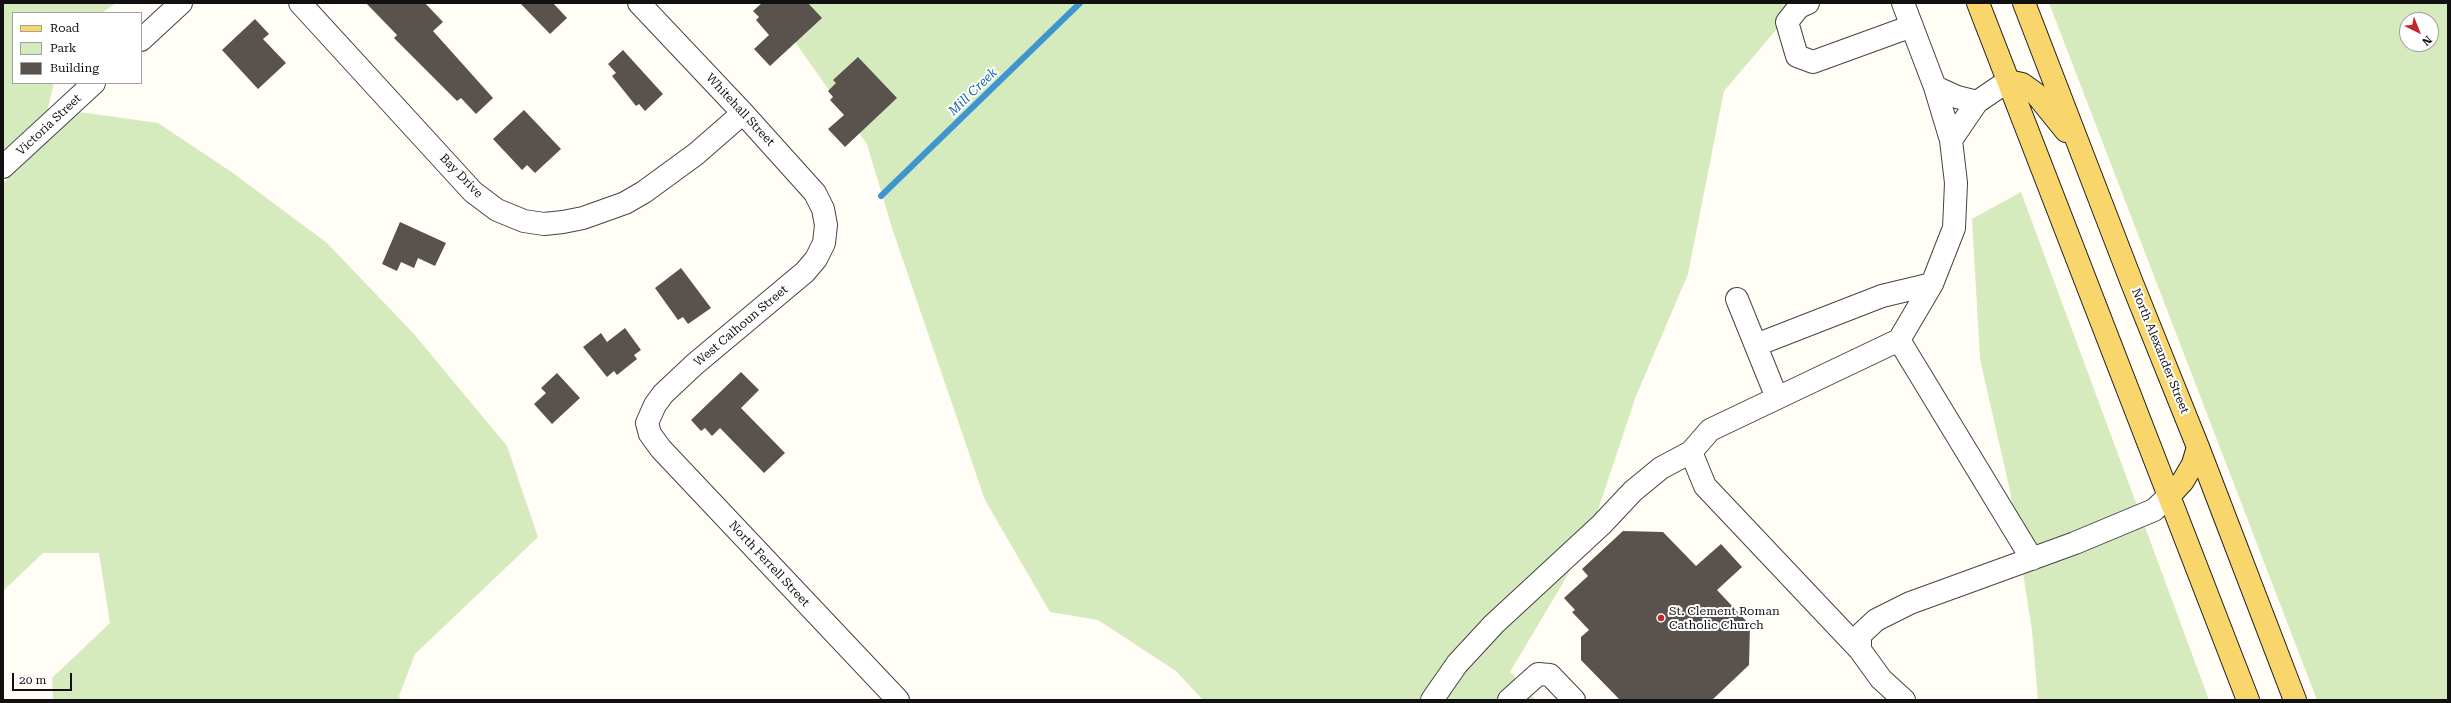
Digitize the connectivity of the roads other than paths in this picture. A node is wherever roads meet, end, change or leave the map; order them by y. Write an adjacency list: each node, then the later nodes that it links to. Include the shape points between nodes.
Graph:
1 (181, 3): 9 (street)
2 (300, 3): 14 (street, Bay Drive, via 473,192 497,210 524,221 544,224 563,222 583,218 625,203 696,154)
3 (639, 3): 14 (street, Whitehall Street)
4 (1808, 3): 8 (street, via 1799,6 1786,22 1797,56 1813,62)
5 (1903, 3): 8 (street)
6 (1978, 3): 10 (main road)
7 (2024, 3): 16 (main road, North Alexander Street)
8 (1912, 26): 12 (street)
9 (142, 39)
10 (2008, 81): 13 (street); 16 (main road, via 2022,84 2036,94); 27 (main road)
11 (93, 84): 17 (street, Victoria Street)
12 (1935, 87): 13 (street, via 1957,97); 15 (street)
13 (1977, 102): 15 (street)
14 (743, 112): 18 (street, Whitehall Street, via 815,193 823,209)
15 (1951, 140): 19 (street, via 1956,183 1954,228)
16 (2080, 149): 25 (main road, North Alexander Street)
17 (3, 167)
18 (826, 225): 24 (street, West Calhoun Street, via 824,243 809,268 679,378 655,405)
19 (1932, 284): 21 (street); 22 (street, via 1882,296)
20 (1737, 299): 22 (street)
21 (1899, 340): 23 (street); 28 (street)
22 (1756, 345): 23 (street)
23 (1777, 398): 26 (street, via 1710,430)
24 (647, 423): 30 (street, North Ferrell Street, via 650,434 661,449)
25 (2198, 447): 27 (main road, via 2193,464 2183,481); 36 (main road, North Alexander Street)
26 (1691, 452): 29 (street, via 1705,486); 31 (street, via 1661,468 1633,491 1494,624 1457,664)
27 (2170, 495): 28 (street, via 2154,510 2075,544); 35 (main road)
28 (2032, 559): 29 (street, via 1910,603 1876,620 1860,635)
29 (1860, 650): 34 (street, via 1881,679)
30 (898, 700)
31 (1432, 700)
32 (1509, 700): 33 (street, via 1538,674 1550,675)
33 (1574, 700)
34 (1904, 700)
35 (2248, 700)
36 (2295, 700)

